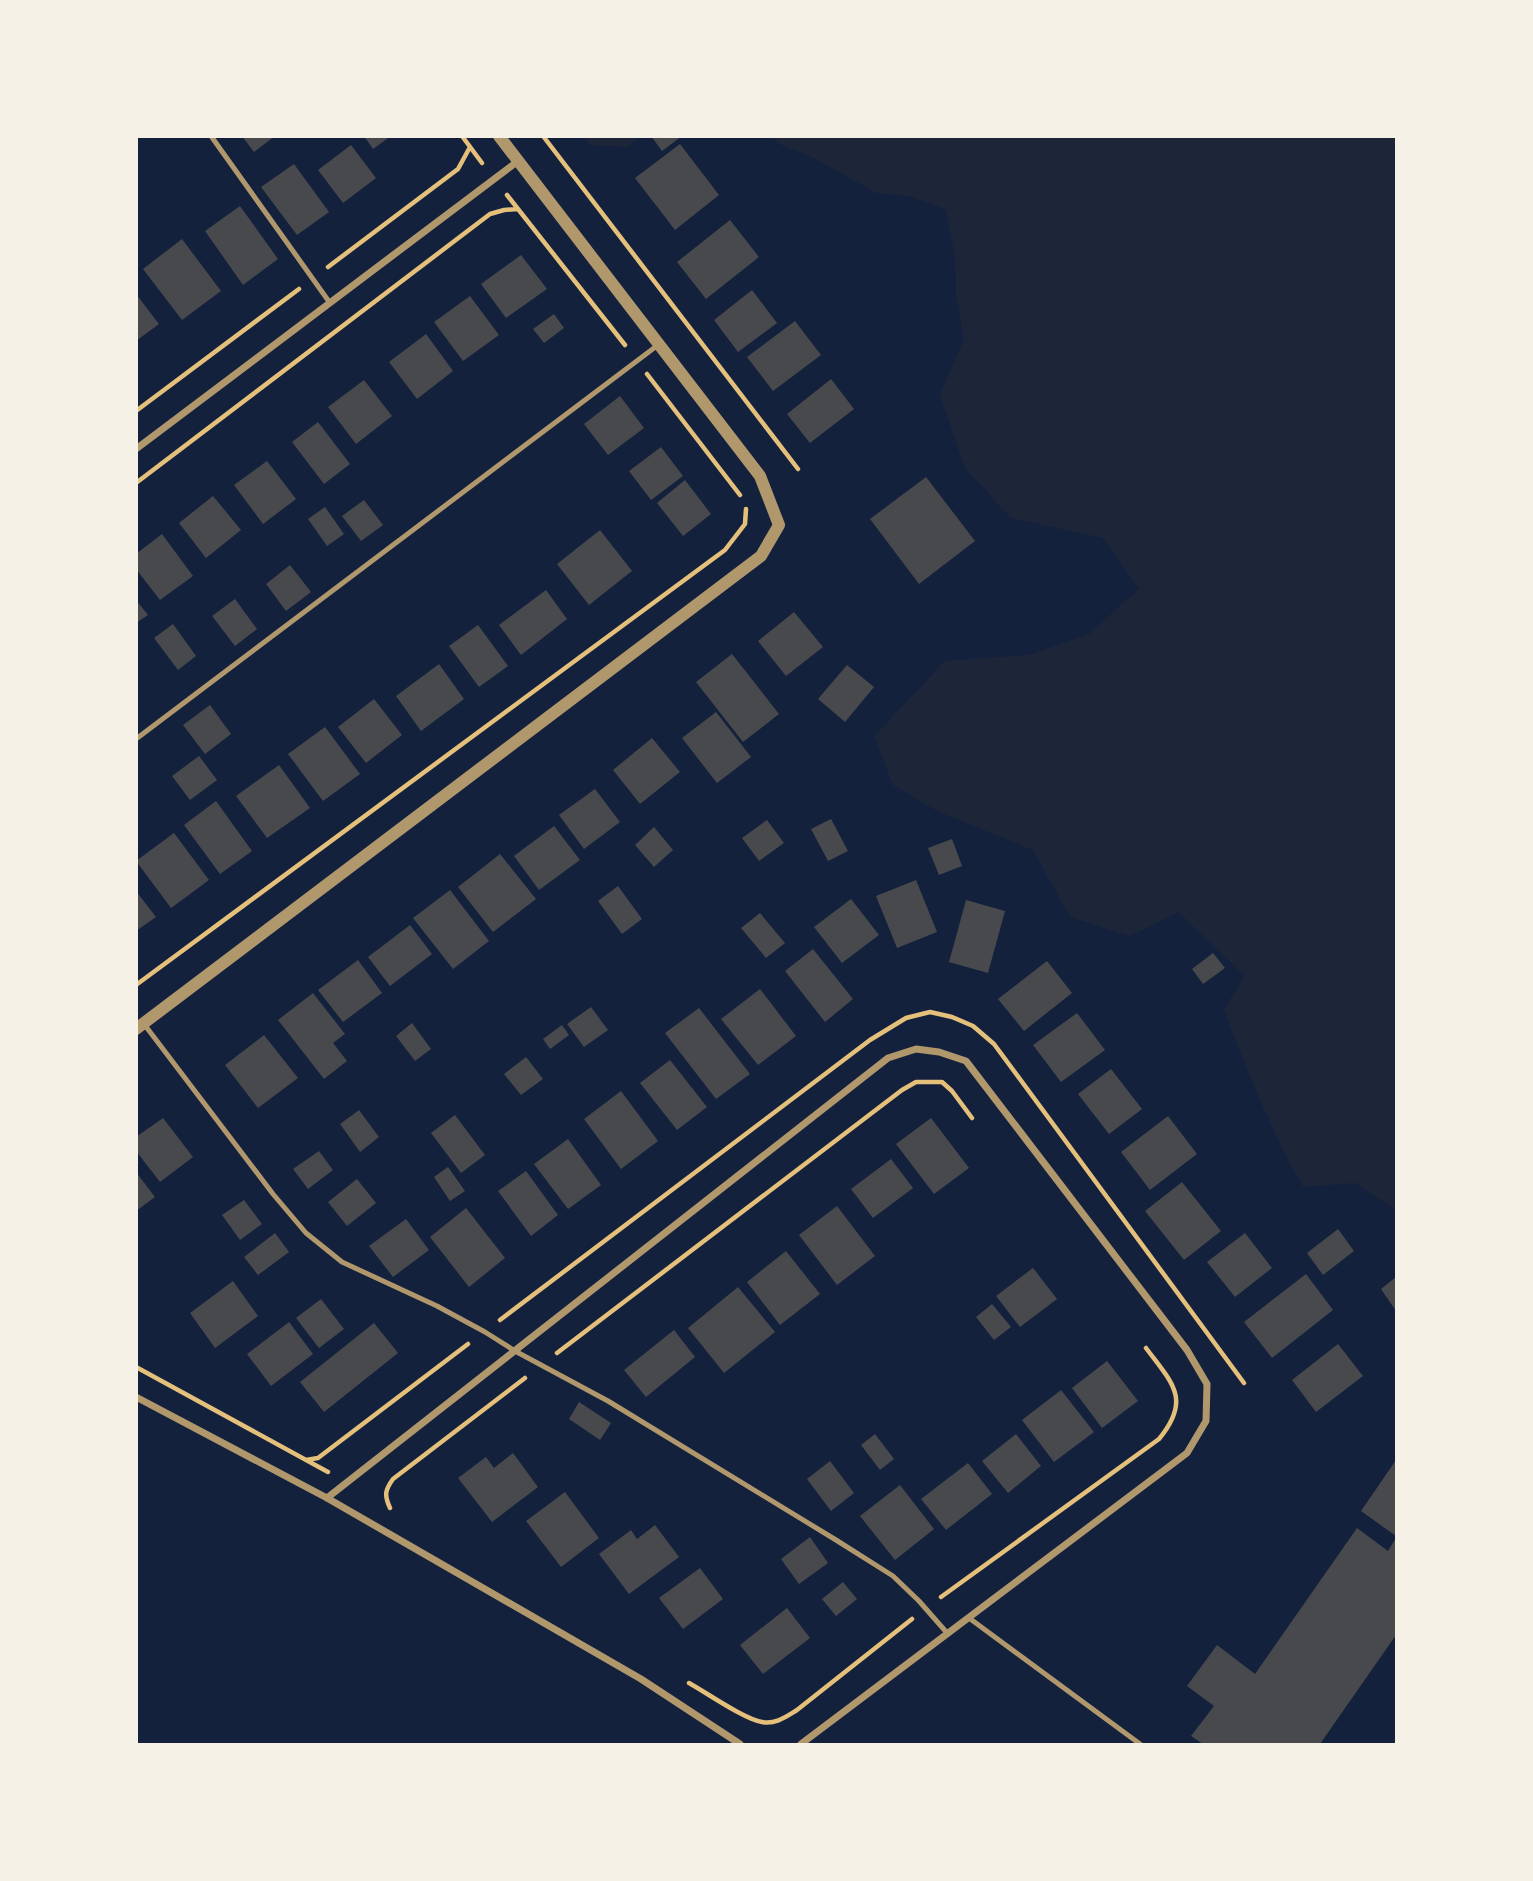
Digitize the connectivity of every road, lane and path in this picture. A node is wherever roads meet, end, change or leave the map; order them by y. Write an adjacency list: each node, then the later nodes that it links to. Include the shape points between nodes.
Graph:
1 (211, 136): 8 (lane)
2 (462, 136): 6 (path)
3 (499, 136): 5 (street)
4 (543, 136): 12 (path)
5 (517, 161): 6 (street); 9 (street)
6 (494, 178): 7 (path); 8 (street)
7 (517, 209): 10 (path); 13 (path, via 490,214)
8 (330, 303): 11 (street)
9 (658, 345): 10 (lane); 18 (street, via 760,477 779,525 761,556)
10 (637, 361): 14 (path); 16 (lane)
11 (136, 449)
12 (798, 469)
13 (136, 483)
14 (741, 497)
15 (746, 506): 17 (path, via 745,524 725,550)
16 (136, 739)
17 (136, 985)
18 (140, 1026): 20 (lane, via 306,1233 342,1262)
19 (972, 1118): 23 (path, via 942,1082 916,1082 901,1090)
20 (485, 1332): 22 (lane); 25 (path, via 870,1040 906,1018 930,1012 973,1026 994,1044); 27 (path, via 318,1458)
21 (1146, 1348): 32 (path, via 1176,1394 1172,1424 1159,1439)
22 (515, 1351): 23 (lane); 28 (street); 33 (street, via 888,1058 916,1049 966,1061 1187,1350 1207,1384 1206,1421 1187,1453)
23 (541, 1365): 30 (path, via 393,1479 385,1498); 32 (lane, via 836,1540 893,1576)
24 (136, 1367): 27 (path)
25 (1244, 1383)
26 (136, 1397): 29 (street)
27 (306, 1460): 28 (path)
28 (348, 1482): 29 (street); 30 (path)
29 (327, 1498): 36 (street, via 640,1678)
30 (390, 1508): 31 (path)
31 (401, 1515)
32 (926, 1608): 34 (lane); 35 (path, via 778,1721 763,1723 744,1715)
33 (969, 1618): 34 (street); 38 (lane)
34 (948, 1634): 37 (street)
35 (685, 1680)
36 (740, 1745)
37 (801, 1745)
38 (1140, 1745)

